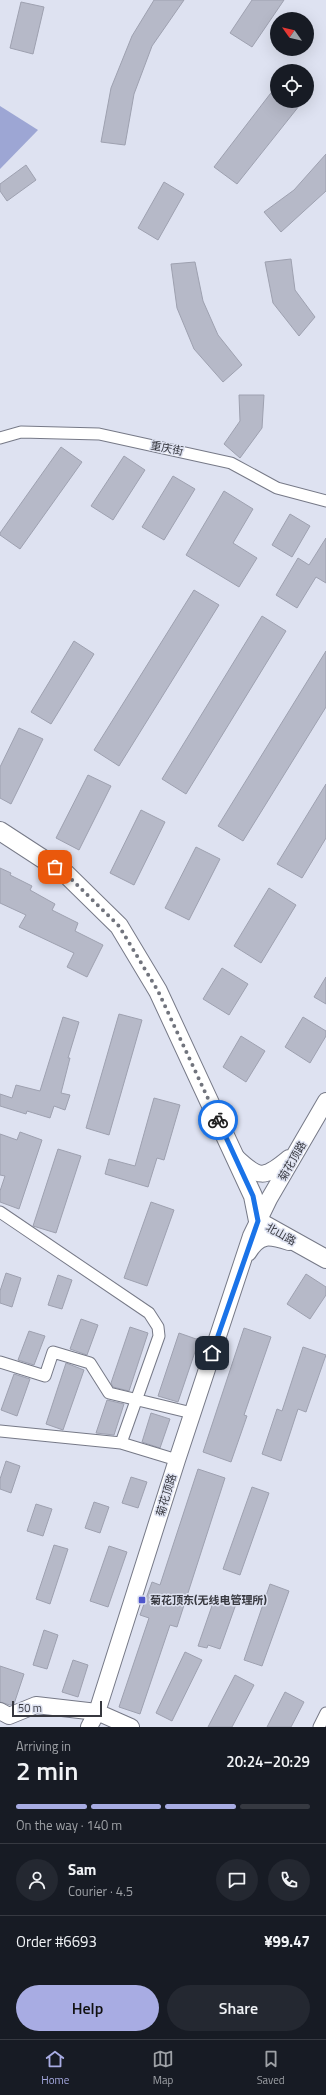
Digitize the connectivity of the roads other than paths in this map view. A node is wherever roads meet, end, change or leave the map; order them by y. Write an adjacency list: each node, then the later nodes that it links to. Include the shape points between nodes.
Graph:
1 (0, 438): 2 (street, 重庆街, via 21,432 99,434 231,463 277,488)
2 (326, 501)
3 (0, 831): 6 (main road, 北山路, via 66,874 119,926 158,991)
4 (326, 1101): 5 (street, 菊花顶路)
5 (297, 1152): 6 (street, via 273,1172 261,1174 251,1171); 8 (street, 菊花顶路)
6 (234, 1155): 8 (main road, 北山路, via 253,1196)
7 (0, 1212): 13 (street, via 149,1313 158,1327 159,1336)
8 (258, 1221): 9 (main road, 北山路); 11 (street, 菊花顶路)
9 (301, 1245): 10 (main road, 北山路); 11 (street, via 271,1237 261,1239 254,1243)
10 (326, 1259)
11 (242, 1263): 14 (street, 菊花顶路)
12 (0, 1362): 13 (street, via 45,1376 53,1352 90,1363 109,1393)
13 (137, 1398): 14 (street); 16 (street)
14 (192, 1413): 17 (street, 菊花顶路)
15 (0, 1431): 16 (street)
16 (121, 1443): 17 (street)
17 (177, 1460): 19 (street, 菊花顶路)
18 (0, 1711): 19 (street, via 9,1716 36,1705)
19 (97, 1712): 21 (street, 菊花顶路); 22 (street)
20 (326, 1713): 23 (street)
21 (89, 1727)
22 (131, 1727)
23 (319, 1727)

